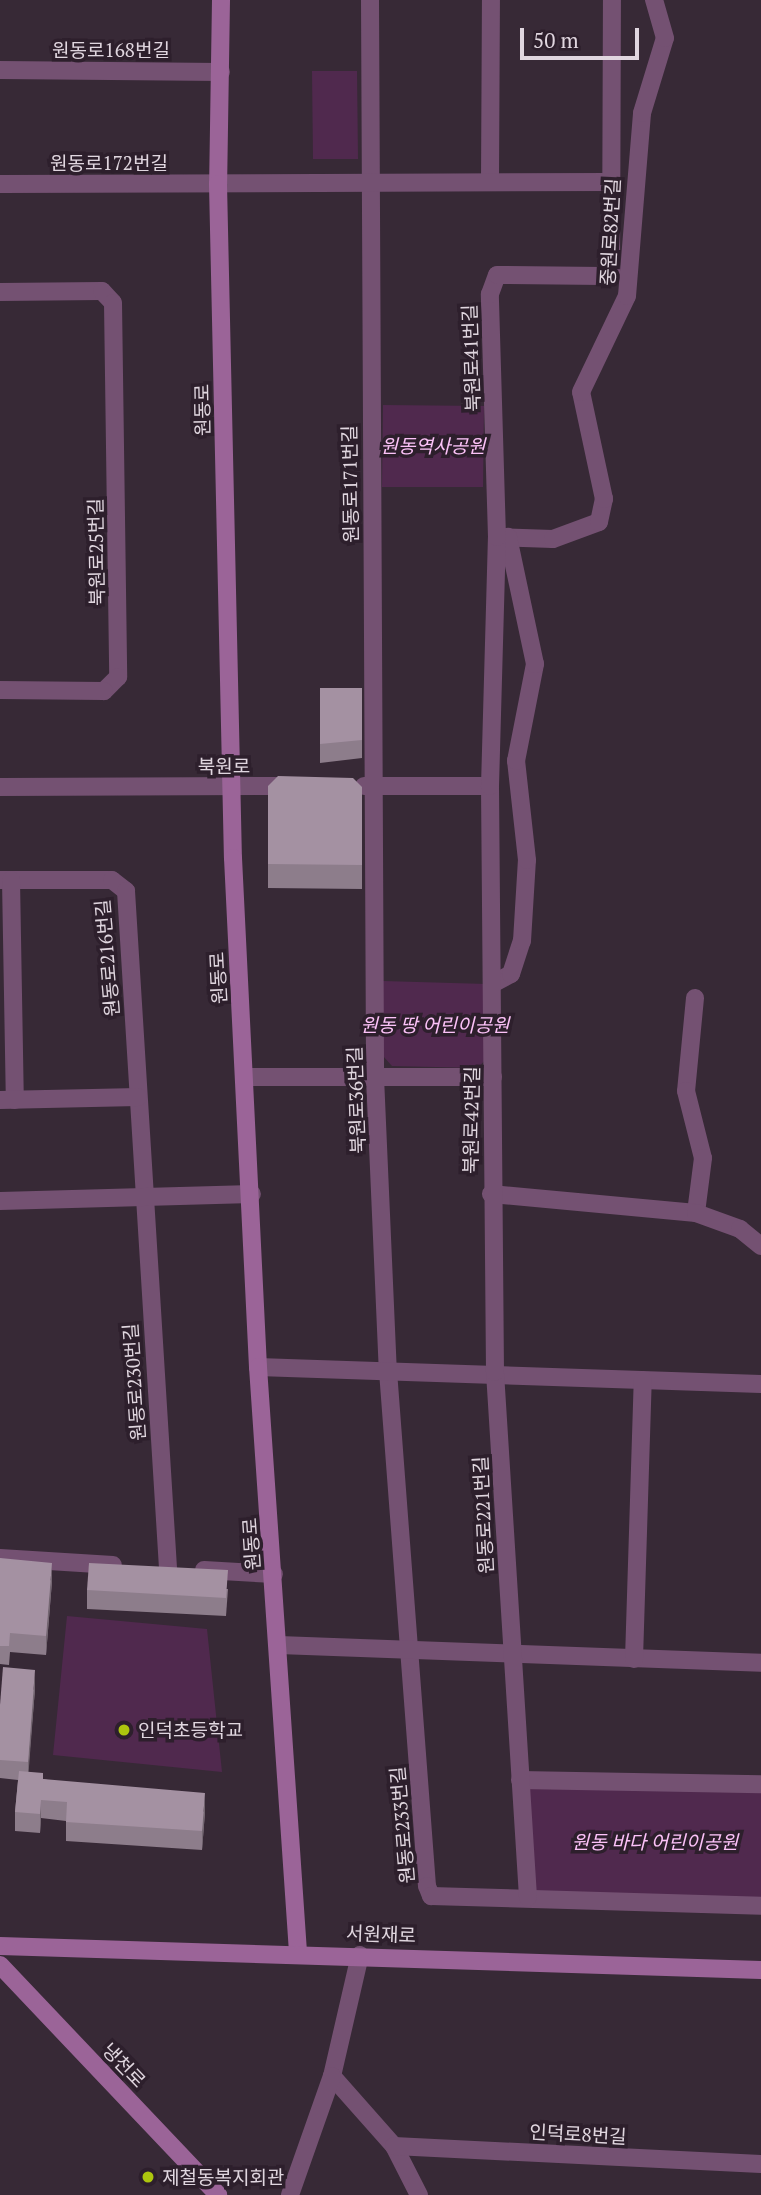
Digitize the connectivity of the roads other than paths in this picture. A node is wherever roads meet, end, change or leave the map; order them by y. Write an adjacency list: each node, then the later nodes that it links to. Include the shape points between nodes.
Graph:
1 (221, 0): 7 (street, 원동로)
2 (370, 0): 9 (street, 원동로171번길)
3 (491, 0): 8 (street)
4 (612, 0): 10 (street, 북원로41번길)
5 (654, 0): 14 (street, 중원로82번길, via 665,38 642,113 627,296 581,392 604,499 599,522 553,539)
6 (0, 70): 7 (street, 원동로168번길)
7 (221, 72): 12 (street, 원동로)
8 (490, 181): 9 (street); 10 (street)
9 (368, 182): 12 (street); 19 (street, 원동로171번길)
10 (611, 182): 14 (street, 북원로41번길, via 611,271 604,276 497,275 492,282)
11 (0, 184): 12 (street, 원동로172번길)
12 (218, 184): 16 (street, 원동로)
13 (0, 292): 15 (street, 북원로25번길, via 102,291 113,303 118,677 104,691)
14 (503, 537): 20 (street, 북원로41번길); 23 (street, via 535,664 516,761 527,860 522,941 511,974)
15 (0, 690)
16 (232, 786): 17 (street, 북원로); 21 (street, 북원로); 25 (street, 원동로)
17 (309, 786)
18 (348, 786): 19 (street)
19 (374, 786): 20 (street); 26 (street, 북원로36번길)
20 (491, 786): 23 (street, 북원로42번길)
21 (0, 787)
22 (6, 880): 28 (street, 원동로216번길, via 112,880 125,891); 29 (street, 원동로216번길)
23 (494, 983): 27 (street, 북원로42번길)
24 (695, 998): 34 (street, via 686,1091 704,1158)
25 (244, 1077): 26 (street); 30 (street, 원동로)
26 (375, 1077): 27 (street); 37 (street, 북원로36번길)
27 (493, 1077): 31 (street, 북원로42번길)
28 (138, 1097): 29 (street, 원동로216번길); 32 (street, 원동로216번길)
29 (8, 1100)
30 (252, 1194): 32 (street); 36 (street, 원동로)
31 (491, 1194): 34 (street); 38 (street, 북원로42번길)
32 (142, 1195): 33 (street); 42 (street, 원동로230번길)
33 (0, 1201)
34 (696, 1213): 35 (street, via 740,1229)
35 (761, 1246)
36 (258, 1367): 37 (street); 43 (street, 원동로)
37 (388, 1371): 38 (street); 45 (street)
38 (495, 1372): 39 (street); 46 (street, 원동로221번길)
39 (643, 1380): 40 (street); 47 (street)
40 (761, 1384)
41 (0, 1558): 42 (street)
42 (168, 1568): 43 (street)
43 (274, 1574): 44 (street, 원동로)
44 (279, 1645): 45 (street); 54 (street, 원동로)
45 (410, 1653): 46 (street); 51 (street, 원동로233번길, via 431,1896)
46 (512, 1655): 47 (street); 49 (street)
47 (634, 1659): 48 (street)
48 (761, 1663)
49 (520, 1780): 50 (street); 51 (street)
50 (761, 1784)
51 (528, 1897): 52 (street, 원동로233번길)
52 (761, 1906)
53 (0, 1946): 54 (street, 서원재로)
54 (298, 1952): 55 (street, 서원재로)
55 (360, 1955): 57 (street, 서원재로); 58 (street)
56 (0, 1965): 61 (street, 냉천로)
57 (761, 1970)
58 (332, 2076): 59 (street); 62 (street)
59 (394, 2146): 60 (street, 인덕로8번길); 63 (street)
60 (761, 2164)
61 (218, 2195)
62 (290, 2195)
63 (419, 2195)

